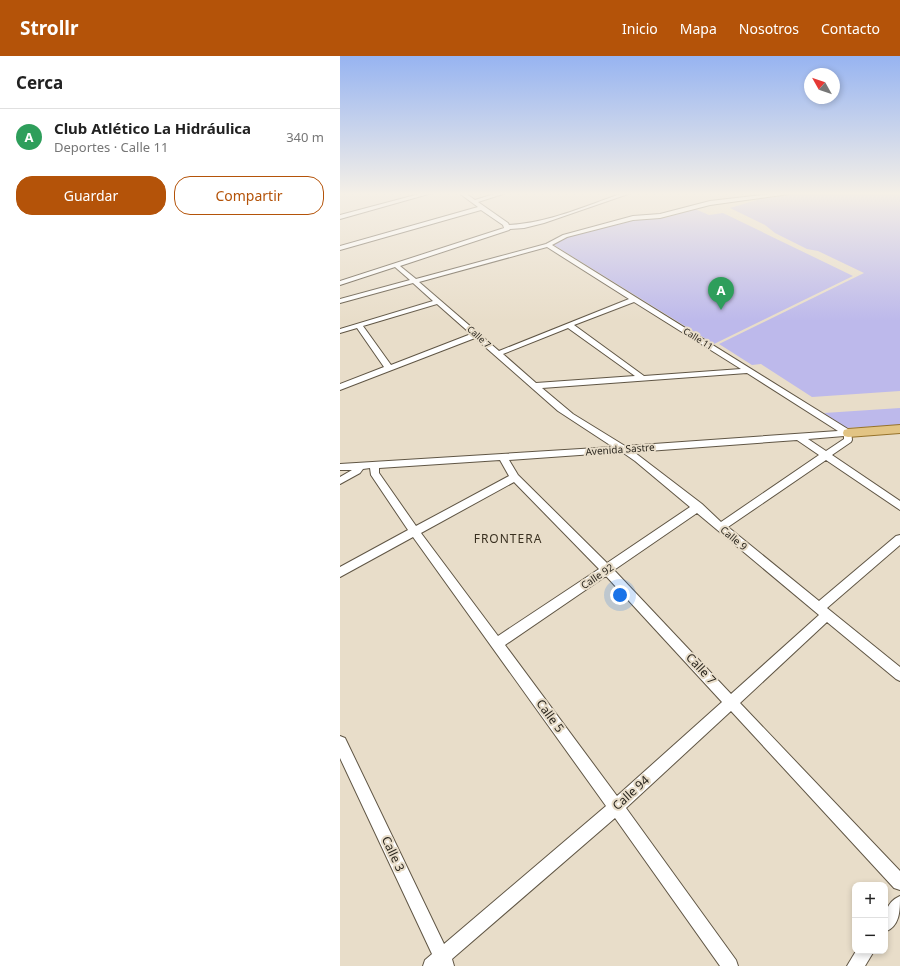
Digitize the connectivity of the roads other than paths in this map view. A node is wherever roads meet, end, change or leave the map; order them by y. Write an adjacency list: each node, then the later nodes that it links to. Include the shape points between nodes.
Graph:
1 (384, 235): 5 (street)
2 (488, 235): 6 (street)
3 (567, 235): 4 (street)
4 (548, 245): 7 (street); 10 (street, Calle 11)
5 (340, 248)
6 (396, 265): 7 (street, Calle 7); 8 (street)
7 (415, 280): 9 (street); 11 (street, Calle 7)
8 (340, 283)
9 (344, 298)
10 (634, 299): 12 (street); 18 (street, Calle 11)
11 (439, 301): 13 (street); 15 (street, Calle 7)
12 (569, 324): 16 (street); 19 (street)
13 (358, 325): 14 (street); 17 (street)
14 (340, 331)
15 (476, 334): 16 (street, Calle 7); 17 (street)
16 (497, 354): 20 (street, Calle 7)
17 (389, 368): 21 (street)
18 (749, 371): 19 (street); 24 (street, Calle 11)
19 (642, 378): 20 (street)
20 (533, 386): 22 (street, Calle 7)
21 (340, 387)
22 (561, 409): 26 (street, Calle 9, via 576,421)
23 (900, 429): 24 (main road, Avenida Sastre)
24 (848, 433): 25 (street, Avenida Sastre); 27 (street, via 848,440)
25 (798, 436): 26 (street, Avenida Sastre); 27 (street)
26 (625, 449): 28 (street, Avenida Sastre); 35 (street, Calle 9)
27 (825, 455): 34 (street); 36 (street)
28 (502, 456): 29 (street, Avenida Sastre); 32 (street, Calle 7)
29 (375, 464): 30 (street, Avenida Sastre); 37 (street, Calle 5, via 374,474)
30 (360, 465): 31 (street, Avenida Sastre); 33 (street, via 357,472)
31 (340, 467)
32 (515, 477): 37 (street); 39 (street, Calle 7)
33 (340, 481)
34 (900, 506)
35 (698, 507): 36 (street, Calle 9); 39 (street, Calle 92)
36 (721, 527): 41 (street, Calle 9)
37 (414, 531): 40 (street); 42 (street, Calle 5)
38 (900, 539): 41 (street, Calle 94)
39 (606, 569): 42 (street, Calle 92); 44 (street, Calle 7)
40 (340, 572)
41 (823, 612): 43 (street, Calle 9); 44 (street, Calle 94)
42 (497, 644): 46 (street, Calle 5)
43 (900, 675)
44 (733, 702): 46 (street, Calle 94); 47 (street, Calle 7)
45 (340, 743): 51 (street, Calle 3)
46 (616, 807): 51 (street, Calle 94); 52 (street, Calle 5)
47 (900, 882)
48 (900, 904): 49 (street)
49 (888, 920)
50 (864, 954): 53 (street)
51 (440, 963)
52 (730, 966)
53 (855, 966)

